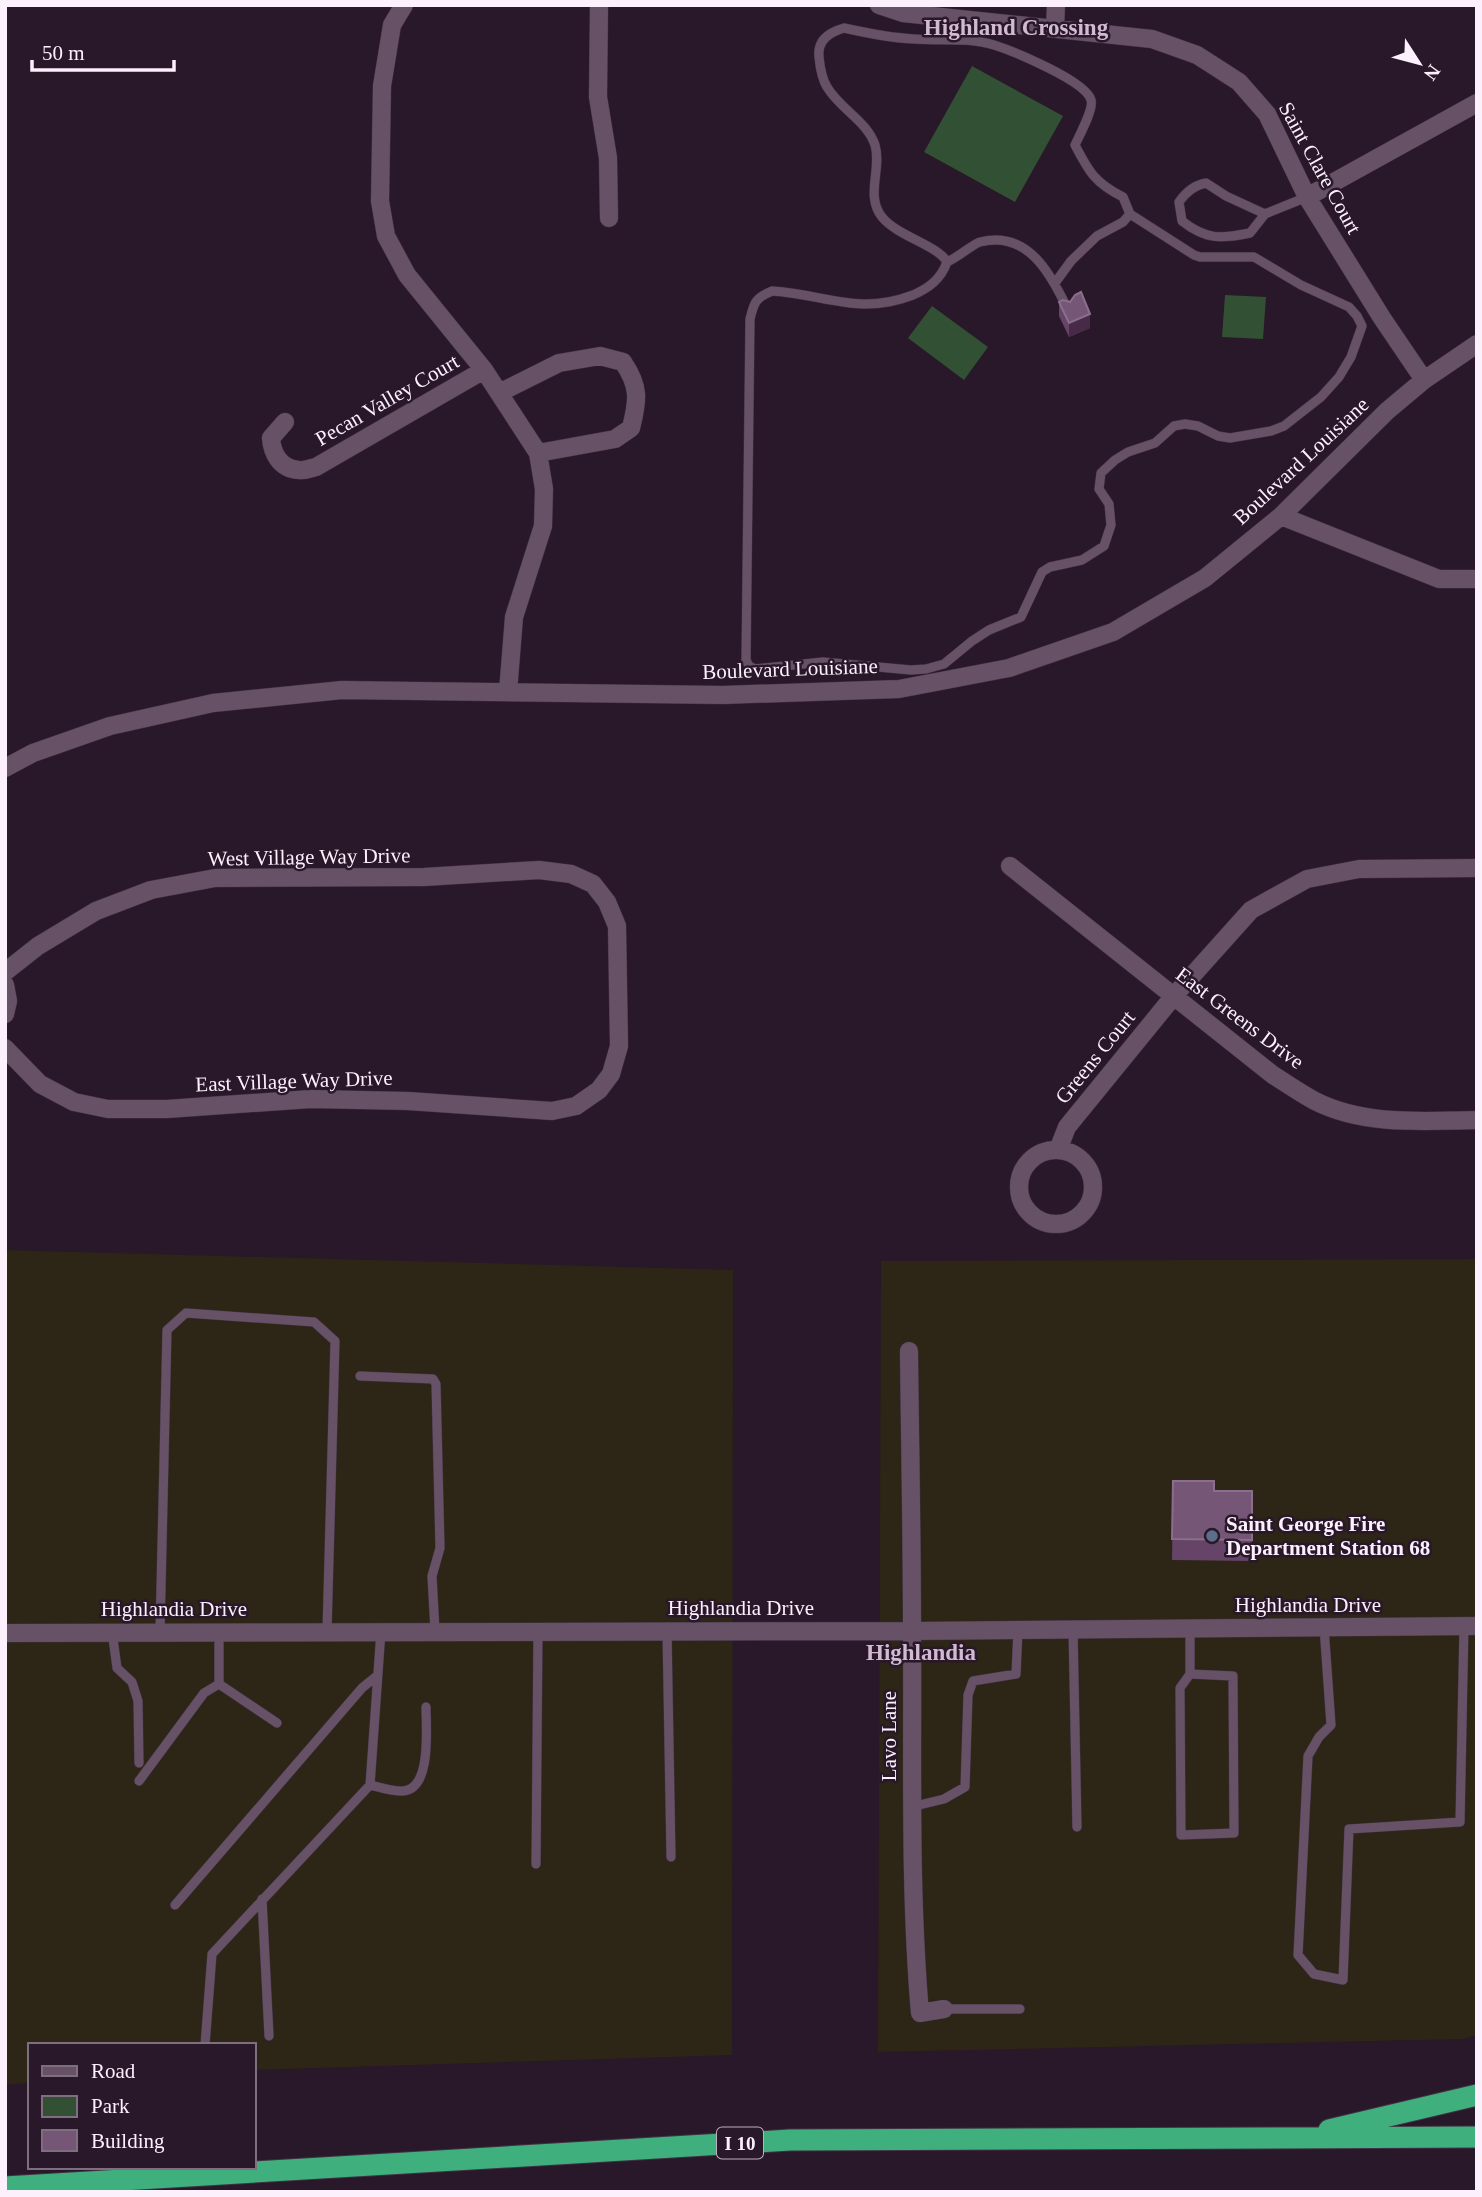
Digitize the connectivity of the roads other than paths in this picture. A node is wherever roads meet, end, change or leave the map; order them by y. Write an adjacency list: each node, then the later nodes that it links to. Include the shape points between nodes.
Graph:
1 (404, 5): 15 (street, via 392,25 382,86 380,201 386,236 407,275)
2 (599, 5): 10 (street, via 598,97 608,158)
3 (879, 5): 5 (street, Saint Clare Court, via 903,13)
4 (1056, 5): 5 (street)
5 (1055, 28): 7 (street, Saint Clare Court, via 1152,39 1197,55 1239,82 1267,114)
6 (1477, 103): 7 (street)
7 (1307, 197): 9 (lane); 16 (street, Saint Clare Court)
8 (1130, 214): 11 (lane, via 1123,197 1090,173 1075,145 1091,99 1063,75 990,44 844,28 832,32 818,51 822,75 875,146 873,195 878,209 891,225 940,253); 11 (lane, via 1194,255 1254,257 1349,307 1362,326 1358,341 1321,397 1271,431 1230,438 1198,426 1174,426 1155,443 1115,460 1101,473 1099,489 1109,504 1111,525 1104,546 1082,560 1042,572 1021,617 989,630 944,664 911,670 823,662 755,669 746,660 750,320 754,303 772,291 858,305 882,304 929,287 940,278); 12 (lane, via 1097,236)
9 (1265, 214): 9 (lane, via 1206,183 1198,184 1178,202 1182,221 1198,233 1224,238 1251,233)
10 (610, 218)
11 (947, 262): 12 (lane, via 977,243 1004,242 1031,252)
12 (1055, 283): 13 (lane)
13 (1068, 310)
14 (1477, 344): 16 (street, Boulevard Louisiane)
15 (484, 370): 17 (street); 18 (street, Pecan Valley Court, via 316,467 298,470 272,453 271,438)
16 (1424, 380): 20 (street, Boulevard Louisiane)
17 (499, 393): 19 (street); 19 (street, via 559,363 600,356 623,362 634,378 637,405 631,428 615,439)
18 (285, 422)
19 (538, 453): 22 (street, via 544,489 543,526 514,617)
20 (1281, 516): 21 (street, via 1440,579); 22 (street, Boulevard Louisiane, via 1205,578 1113,632 1009,668 899,689 723,695)
21 (1477, 579)
22 (508, 692): 23 (street, Boulevard Louisiane, via 342,690 213,703 110,726 33,753)
23 (5, 768)
24 (1010, 866): 28 (street, East Greens Drive)
25 (1477, 868): 28 (street, Greens Court, via 1359,869 1307,879 1251,910)
26 (5, 972): 31 (street, West Village Way Drive, via 96,911 151,890 215,878 424,877 539,870 571,874 593,884 617,926 619,1046 611,1074)
27 (5, 985): 29 (street)
28 (1173, 997): 32 (street, East Greens Drive, via 1273,1075 1316,1102 1362,1116); 33 (street, Greens Court, via 1067,1127)
29 (5, 1014)
30 (5, 1048): 31 (street, East Village Way Drive, via 40,1084 74,1102 108,1110 311,1100 552,1111 576,1106)
31 (599, 1090)
32 (1477, 1120)
33 (1058, 1150): 33 (street, via 1080,1158 1088,1168 1093,1190 1084,1212 1074,1220 1051,1224 1028,1213 1018,1190 1025,1166 1046,1151)
34 (909, 1352): 48 (street, Lavo Lane)
35 (360, 1376): 45 (lane, via 433,1379 436,1384 440,1548 432,1576)
36 (1470, 1626): 37 (street, Highlandia Drive); 37 (lane, via 1460,1822 1349,1829 1343,1980 1314,1975 1298,1955 1308,1756 1331,1726)
37 (1324, 1627): 38 (street, Highlandia Drive)
38 (1190, 1628): 39 (street, Highlandia Drive); 51 (lane)
39 (1073, 1629): 40 (street, Highlandia Drive); 60 (lane)
40 (1018, 1630): 48 (street, Highlandia Drive); 59 (lane, via 1016,1674 972,1681 965,1787 944,1799)
41 (112, 1631): 42 (street, Highlandia Drive); 50 (street, Highlandia Drive); 56 (lane, via 117,1668 132,1682 138,1701)
42 (160, 1631): 43 (lane, via 167,1331 186,1313 314,1322 335,1341); 49 (street, Highlandia Drive)
43 (327, 1631): 44 (street, Highlandia Drive); 49 (street, Highlandia Drive)
44 (382, 1631): 45 (street, Highlandia Drive); 52 (lane)
45 (435, 1631): 46 (street, Highlandia Drive)
46 (538, 1631): 47 (street, Highlandia Drive); 62 (lane)
47 (667, 1631): 48 (street, Highlandia Drive); 61 (lane)
48 (912, 1631): 59 (street, Lavo Lane)
49 (219, 1632): 53 (lane)
50 (5, 1633)
51 (1190, 1674): 51 (lane, via 1180,1688 1181,1835 1234,1833 1233,1676)
52 (378, 1675): 58 (lane); 64 (lane)
53 (219, 1684): 55 (lane); 57 (lane, via 204,1693)
54 (426, 1707): 58 (lane, via 425,1768 415,1786 403,1791)
55 (277, 1723)
56 (139, 1763)
57 (139, 1782)
58 (370, 1785): 63 (lane)
59 (911, 1807): 65 (street, Lavo Lane, via 920,2013)
60 (1077, 1827)
61 (671, 1857)
62 (536, 1864)
63 (262, 1899): 67 (lane); 68 (lane, via 212,1954)
64 (175, 1905)
65 (944, 2009): 66 (lane)
66 (1020, 2009)
67 (269, 2036)
68 (205, 2043)
69 (1477, 2095): 71 (highway)
70 (1477, 2137): 71 (highway, I 10)
71 (1295, 2138): 72 (highway, I 10, via 790,2140)
72 (5, 2187)

